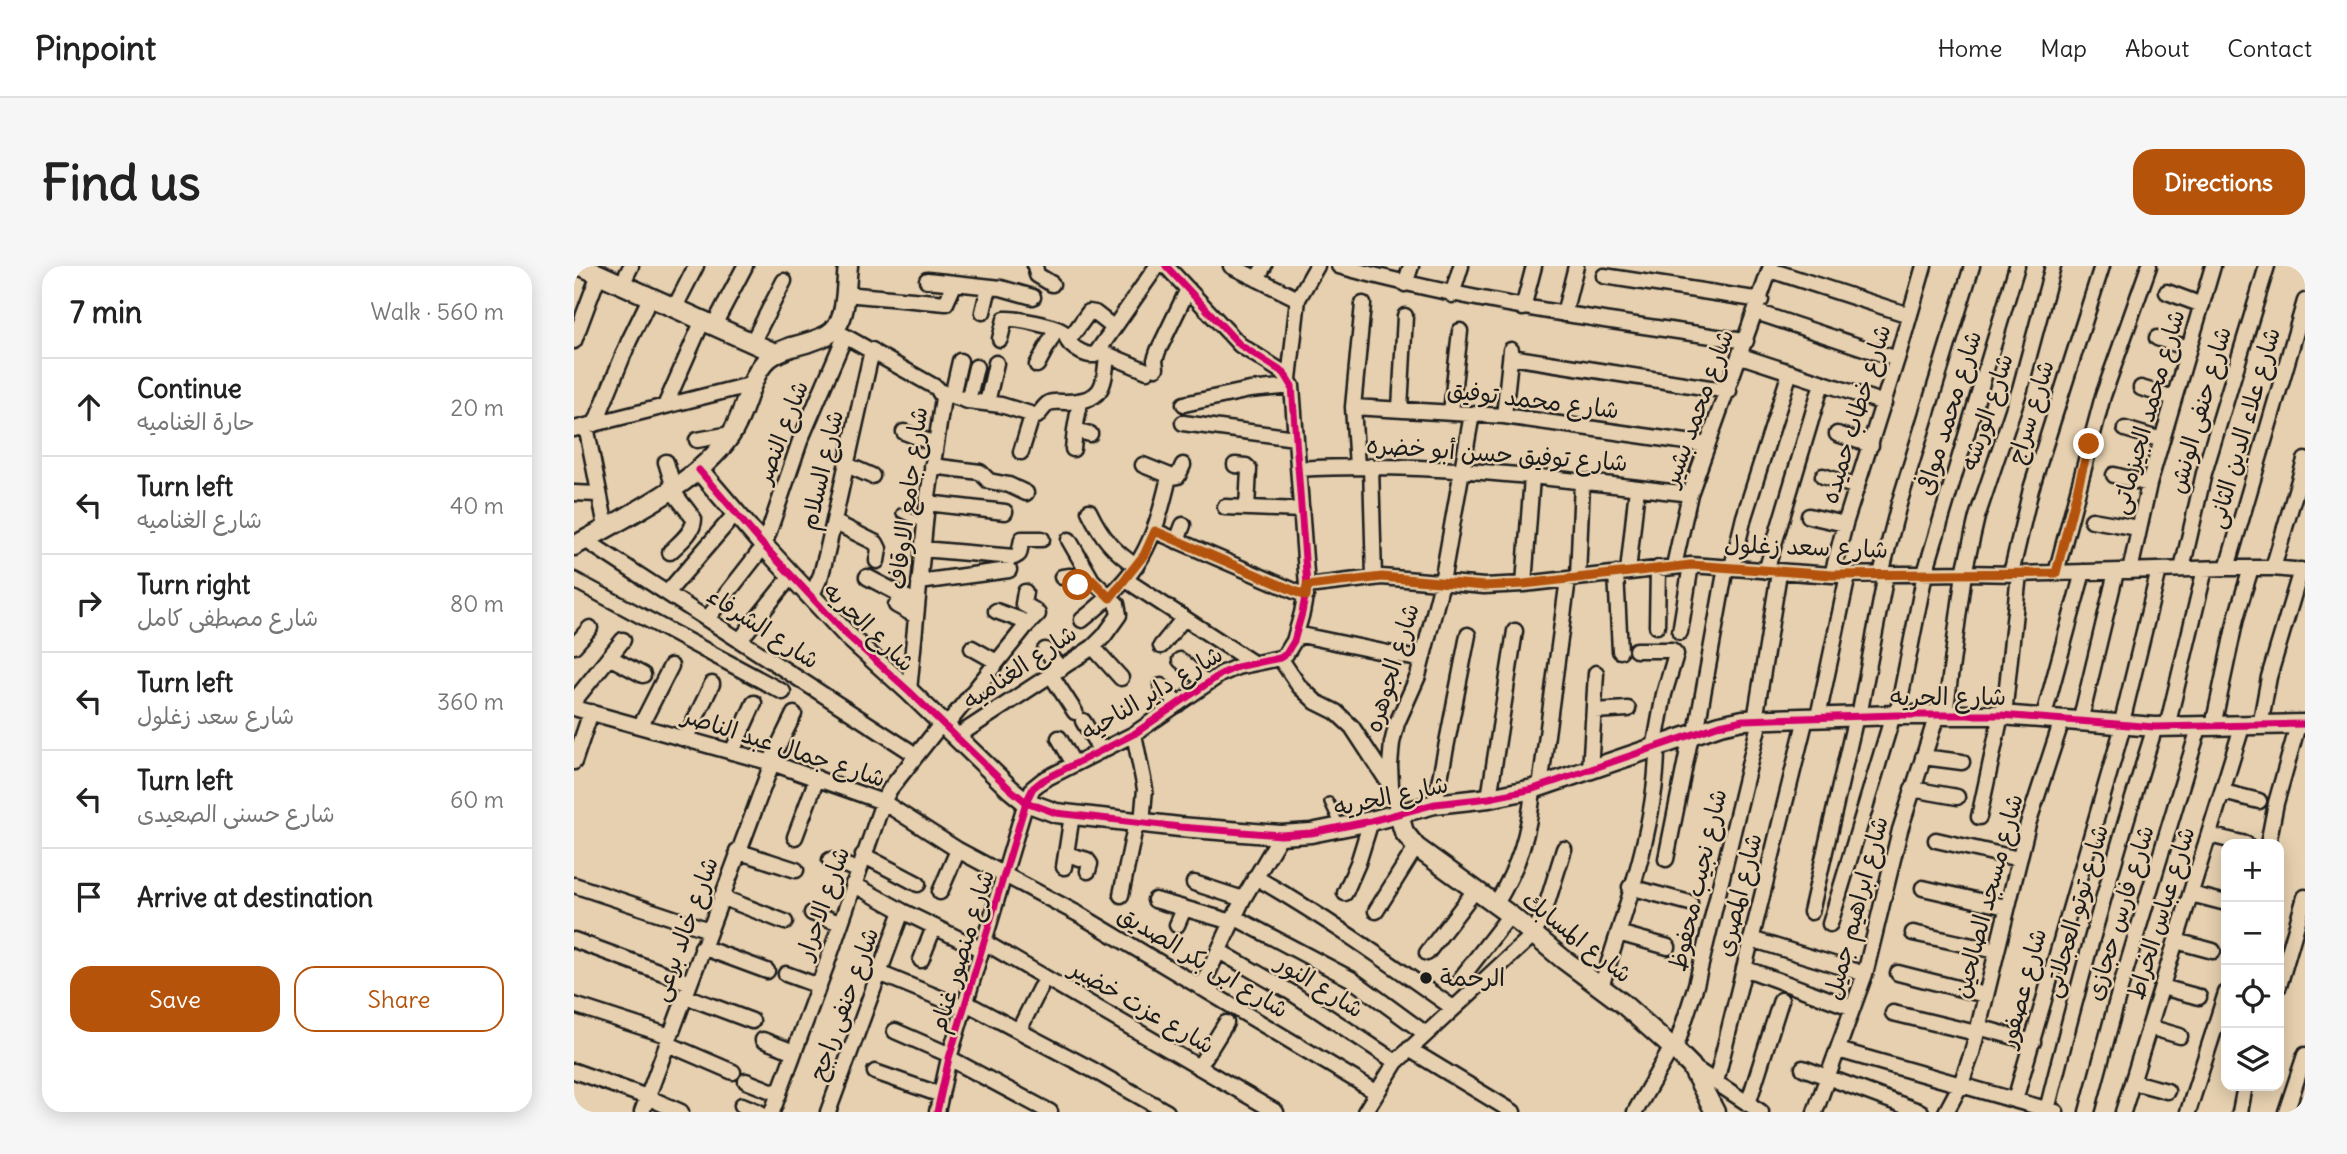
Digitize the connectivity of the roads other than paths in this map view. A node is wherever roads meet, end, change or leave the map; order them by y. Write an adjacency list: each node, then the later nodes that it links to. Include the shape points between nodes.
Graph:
1 (581, 266): 26 (street)
2 (631, 266): 31 (street)
3 (696, 266): 46 (street)
4 (745, 266): 52 (street)
5 (848, 266): 37 (street)
6 (1035, 266): 32 (street, via 1037,275)
7 (1157, 266): 53 (street)
8 (1166, 266): 35 (street)
9 (1231, 266): 25 (street)
10 (1317, 266): 41 (street)
11 (1339, 266): 33 (street)
12 (1411, 266): 33 (street)
13 (1461, 266): 38 (street)
14 (1534, 266): 47 (street)
15 (1576, 266): 49 (street)
16 (1924, 266): 50 (street, شارع خطاب حميده)
17 (1972, 266): 179 (street, via 1899,504)
18 (2017, 266): 176 (street, شارع محمد موافى)
19 (2053, 266): 177 (street, شارع الورشه)
20 (2102, 266): 180 (street, شارع سراج, via 2031,489)
21 (2149, 266): 178 (street, via 2103,396)
22 (2213, 266): 44 (street, شارع محمد الجيزماتى)
23 (2267, 266): 168 (street, شارع حنفى الونش, via 2204,473)
24 (1771, 268): 45 (street, شارع محمد بشير); 50 (street)
25 (1260, 272): 41 (street)
26 (600, 274): 31 (street); 59 (street)
27 (1604, 276): 45 (street)
28 (928, 279): 30 (street)
29 (784, 281): 62 (street)
30 (955, 283): 34 (street); 37 (street, via 946,303)
31 (622, 284): 39 (street)
32 (1052, 284)
33 (1405, 284): 38 (street)
34 (989, 287): 40 (street); 48 (street)
35 (1188, 289): 66 (street, via 1151,370); 74 (street, via 1240,345 1284,373)
36 (2166, 292): 44 (street)
37 (845, 295): 56 (street)
38 (1452, 295): 47 (street)
39 (651, 296): 46 (street); 94 (street)
40 (1033, 297)
41 (1298, 299): 74 (street)
42 (2305, 301): 164 (street, شارع علاء الدين الثانى)
43 (1363, 304): 87 (street)
44 (2202, 304): 63 (street, شارع محمد الجيزماتى)
45 (1758, 306): 61 (street, شارع محمد بشير); 68 (street)
46 (675, 307): 52 (street)
47 (1523, 308): 49 (street)
48 (983, 312)
49 (1564, 314): 61 (street)
50 (1909, 315): 68 (street, شارع خطاب حميده)
51 (1405, 316): 88 (street)
52 (708, 322): 62 (street); 86 (street)
53 (1113, 327): 60 (street, via 1089,312); 66 (street)
54 (1056, 330): 58 (street, via 1008,318 1003,321); 60 (street, via 1065,333); 71 (street)
55 (1460, 331): 89 (street)
56 (840, 333): 64 (street, شارع جامع الاوقاف); 65 (street); 155 (street, شارع النصر)
57 (2157, 338): 63 (street)
58 (1000, 339)
59 (574, 341)
60 (1068, 341): 66 (street, via 1087,355)
61 (1746, 341): 67 (street, شارع محمد بشير)
62 (752, 343): 65 (street)
63 (2188, 348): 80 (street, شارع محمد الجيزماتى)
64 (872, 350): 79 (street, شارع جامع الاوقاف); 111 (street, شارع السلام)
65 (775, 353): 76 (street, via 765,361)
66 (1100, 354): 82 (street, via 1104,381 1100,391)
67 (1741, 356): 73 (street); 78 (street, شارع محمد بشير)
68 (1897, 359): 84 (street, شارع خطاب حميده)
69 (960, 361): 79 (street)
70 (996, 363): 83 (street)
71 (1037, 365)
72 (976, 366): 81 (street)
73 (1790, 372): 75 (street); 162 (street)
74 (1291, 383): 85 (street, via 1199,395); 101 (street)
75 (1822, 383): 84 (street); 173 (street, شارع نجيب محفوظ)
76 (753, 384): 86 (street); 99 (street)
77 (2141, 388): 80 (street)
78 (1729, 391): 92 (street, via 1511,353); 105 (street, شارع محمد بشير)
79 (947, 394): 81 (street); 104 (street, شارع جامع الاوقاف)
80 (2174, 398): 103 (street, شارع محمد الجيزماتى)
81 (968, 401): 83 (street)
82 (1080, 401): 91 (street, via 1052,402); 96 (street)
83 (987, 403): 91 (street)
84 (1884, 403): 106 (street, شارع خطاب حميده)
85 (1184, 404)
86 (665, 406): 94 (street)
87 (1353, 407): 88 (street, شارع محمد توفيق); 116 (street)
88 (1400, 409): 89 (street, شارع محمد توفيق)
89 (1451, 412): 90 (street, شارع محمد توفيق)
90 (1472, 414): 92 (street, شارع محمد توفيق); 119 (street, شارع الجوهره)
91 (1032, 416): 108 (street)
92 (1504, 416): 105 (street, شارع محمد توفيق)
93 (1183, 424): 101 (street)
94 (585, 426): 132 (street)
95 (2125, 429): 103 (street)
96 (1075, 430): 98 (street); 107 (street)
97 (904, 432): 104 (street)
98 (1090, 433)
99 (731, 434): 102 (street); 118 (street)
100 (1837, 434): 106 (street)
101 (1294, 438): 117 (street)
102 (697, 440)
103 (2162, 440): 126 (street, شارع محمد الجيزماتى)
104 (935, 444): 115 (street, شارع جامع الاوقاف)
105 (1707, 445): 133 (street, شارع محمد بشير)
106 (1871, 445): 127 (street, شارع خطاب حميده)
107 (1073, 449)
108 (1021, 452)
109 (2305, 460): 166 (street)
110 (666, 462): 128 (street)
111 (847, 465): 121 (street); 144 (street, شارع السلام)
112 (1143, 465): 123 (street)
113 (1184, 465): 123 (street, via 1178,475)
114 (1235, 465): 136 (street, via 1249,469)
115 (932, 466): 131 (street, via 977,471 989,481); 134 (street, شارع جامع الاوقاف)
116 (1364, 466): 117 (street, شارع توفيق حسن أبو خضره); 119 (street, شارع توفيق حسن أبو خضره); 186 (street)
117 (1300, 469): 137 (street)
118 (699, 470): 128 (street); 140 (street, شارع الحريه)
119 (1461, 471): 124 (street, شارع توفيق حسن أبو خضره); 192 (street, شارع الجوهره)
120 (2114, 475): 126 (street)
121 (872, 476)
122 (1823, 476): 127 (street)
123 (1169, 477): 150 (street, شارع الغناميه)
124 (1532, 477): 125 (street, شارع توفيق حسن أبو خضره); 193 (street)
125 (1582, 482): 129 (street, شارع توفيق حسن أبو خضره); 187 (street)
126 (2149, 484): 149 (street, شارع محمد الجيزماتى)
127 (1857, 487): 146 (street, شارع خطاب حميده)
128 (673, 488): 148 (street); 157 (street, via 694,519 694,527)
129 (1637, 488): 133 (street, شارع توفيق حسن أبو خضره); 175 (street)
130 (574, 493): 132 (street)
131 (1026, 493)
132 (598, 494): 148 (street)
133 (1690, 494): 161 (street, شارع محمد بشير)
134 (927, 503): 138 (street); 145 (street, شارع جامع الاوقاف)
135 (1225, 507): 136 (street)
136 (1247, 508): 137 (street)
137 (1303, 510): 194 (street)
138 (1005, 512)
139 (1089, 512): 160 (street, via 1109,546)
140 (736, 513): 155 (street, شارع الحريه); 196 (street)
141 (901, 513): 145 (lane)
142 (1809, 516): 146 (street)
143 (2092, 520): 149 (street)
144 (834, 522): 158 (street, via 876,543); 197 (street, شارع السلام)
145 (925, 524): 156 (street, شارع جامع الاوقاف)
146 (1845, 524): 181 (street, شارع خطاب حميده)
147 (1183, 525): 153 (street)
148 (606, 527): 154 (street)
149 (2138, 528): 171 (street, شارع محمد الجيزماتى)
150 (1155, 531): 153 (street); 160 (street, شارع الغناميه)
151 (1042, 539): 156 (street, via 1022,539 1014,557)
152 (1069, 540): 189 (street)
153 (1177, 541): 194 (street)
154 (580, 543): 196 (street, شارع الشرفاء)
155 (764, 546): 183 (street, شارع الحريه); 204 (street, شارع النصر)
156 (922, 549): 191 (street, شارع جامع الاوقاف)
157 (670, 552)
158 (877, 561)
159 (1691, 565): 161 (street, شارع سعد زغلول); 162 (street, شارع سعد زغلول); 209 (street)
160 (1136, 566): 190 (street, شارع الغناميه)
161 (1674, 566): 163 (street, شارع سعد زغلول)
162 (1729, 567): 173 (street, شارع سعد زغلول); 261 (street)
163 (1658, 568): 175 (street, شارع سعد زغلول); 206 (street)
164 (2227, 568): 165 (street, شارع سعد زغلول); 169 (street, شارع سعد زغلول)
165 (2251, 568): 166 (street, شارع سعد زغلول); 258 (street, شارع فارس حجازى)
166 (2273, 568): 172 (street, شارع سعد زغلول)
167 (1009, 569): 191 (street)
168 (2182, 569): 169 (street, شارع سعد زغلول); 170 (street, شارع سعد زغلول)
169 (2205, 569): 257 (street, شارع توتو العجلاتى)
170 (2160, 570): 171 (street, شارع سعد زغلول); 255 (street, شارع عصفور)
171 (2123, 571): 174 (street, شارع سعد زغلول); 252 (street, شارع محمد الجيزماتى)
172 (2303, 571): 256 (street, شارع عباس الخراط)
173 (1772, 572): 181 (street, شارع سعد زغلول); 251 (street, شارع نجيب محفوظ)
174 (2083, 572): 178 (street, شارع سعد زغلول); 250 (street)
175 (1622, 573): 187 (street, شارع سعد زغلول); 220 (street)
176 (1924, 573): 177 (street, شارع سعد زغلول); 179 (street, شارع سعد زغلول); 245 (street, شارع محمد موافى)
177 (1964, 573): 180 (street, شارع سعد زغلول); 246 (street, شارع الورشه)
178 (2056, 573): 180 (street, شارع سعد زغلول)
179 (1884, 574): 182 (street, شارع سعد زغلول); 248 (street)
180 (2015, 574): 247 (street, شارع سراج)
181 (1832, 575): 182 (street, شارع سعد زغلول)
182 (1848, 575): 249 (street, شارع المصرى)
183 (791, 576): 197 (street, شارع الحريه); 213 (street)
184 (867, 577): 200 (street)
185 (1062, 577): 189 (street, via 1070,576 1078,585)
186 (1374, 578): 192 (street, شارع سعد زغلول); 194 (street, شارع سعد زغلول)
187 (1573, 578): 193 (street, شارع سعد زغلول); 276 (street)
188 (574, 580): 236 (street)
189 (1092, 580): 198 (street)
190 (1126, 580): 198 (street, شارع الغناميه); 203 (street)
191 (919, 582): 200 (street, شارع جامع الاوقاف)
192 (1443, 583): 193 (street, شارع سعد زغلول); 224 (street, شارع الجوهره)
193 (1524, 584)
194 (1306, 591): 210 (street)
195 (1025, 592): 202 (street, via 1023,604 1034,610)
196 (667, 593): 204 (street, شارع الشرفاء)
197 (811, 597): 235 (street, شارع الحريه)
198 (1110, 598): 205 (street, شارع الغناميه); 216 (street, شارع الغناميه, via 1119,615)
199 (897, 605): 200 (street)
200 (917, 609): 235 (street, شارع جامع الاوقاف)
201 (996, 611): 202 (street)
202 (1033, 618): 225 (street, شارع الاحرار)
203 (1184, 618): 215 (street); 226 (street)
204 (707, 619): 213 (street, شارع الشرفاء)
205 (1082, 620)
206 (1657, 626)
207 (590, 628): 214 (street)
208 (1515, 631): 280 (street)
209 (1680, 632)
210 (1296, 634): 222 (street, via 1292,648); 224 (street)
211 (1468, 635): 285 (street)
212 (623, 640): 221 (street)
213 (740, 640): 267 (street, شارع الشرفاء)
214 (574, 646)
215 (1161, 646)
216 (1093, 648): 228 (street, شارع الغناميه); 231 (street)
217 (972, 649): 225 (street)
218 (1045, 650): 228 (street)
219 (1636, 650): 264 (street, via 1672,650 1676,654)
220 (1620, 651)
221 (609, 657): 230 (street); 237 (street)
222 (1280, 658): 226 (street, شارع داير الناحيه); 275 (street, via 1299,686 1352,727)
223 (1180, 660): 232 (street)
224 (1422, 660): 275 (street, شارع الجوهره, via 1392,743)
225 (997, 662): 259 (street, شارع الاحرار)
226 (1253, 663): 232 (street, شارع داير الناحيه)
227 (671, 666): 254 (street)
228 (1056, 672): 259 (street, شارع الغناميه); 266 (street)
229 (1596, 673): 243 (street)
230 (643, 675)
231 (1121, 678)
232 (1206, 683): 239 (street, شارع داير الناحيه)
233 (712, 684): 262 (street)
234 (1161, 686): 239 (street)
235 (909, 691): 259 (street, شارع الحريه)
236 (783, 692)
237 (574, 701)
238 (754, 704): 265 (street)
239 (1178, 704): 260 (street, شارع داير الناحيه)
240 (574, 708): 242 (street, شارع جمال عبد الناصر)
241 (1628, 709): 243 (street)
242 (591, 712): 254 (street, شارع جمال عبد الناصر); 269 (street)
243 (1594, 712): 273 (street)
244 (794, 714): 271 (street, شارع خالد برعى)
245 (1895, 715): 246 (street, شارع الحريه); 248 (street, شارع الحريه); 337 (street, شارع محمد موافى)
246 (1941, 715): 247 (street, شارع الحريه); 268 (street, شارع ابراهيم جميل)
247 (2003, 715): 250 (street, شارع الحريه); 288 (street, شارع سراج)
248 (1857, 716): 249 (street, شارع الحريه); 332 (street)
249 (1812, 718): 251 (street, شارع الحريه); 344 (street, شارع المصرى)
250 (2043, 719): 252 (street, شارع الحريه)
251 (1757, 720): 261 (street, شارع الحريه, via 1731,722); 390 (street, شارع نجيب محفوظ, via 1696,985)
252 (2071, 721): 255 (street, شارع الحريه); 304 (street, شارع مسجد الصالحين)
253 (2301, 724): 256 (street, شارع الحريه); 296 (street)
254 (641, 726): 262 (street, شارع جمال عبد الناصر)
255 (2122, 726): 257 (street, شارع الحريه); 388 (street, شارع عصفور)
256 (2251, 726): 258 (street, شارع الحريه); 278 (street, شارع عباس الخراط)
257 (2161, 727): 258 (street, شارع الحريه); 416 (street, شارع توتو العجلاتى, via 2103,892 2076,991)
258 (2206, 727): 434 (street, شارع فارس حجازى, via 2120,989)
259 (948, 729): 267 (street, شارع الاحرار); 283 (street, شارع الحريه)
260 (1134, 734): 266 (street, شارع داير الناحيه); 290 (street, via 1145,789)
261 (1694, 734): 264 (street, شارع الحريه); 303 (street)
262 (686, 738): 265 (street, شارع جمال عبد الناصر)
263 (1059, 738): 272 (street)
264 (1655, 749): 273 (street, شارع الحريه); 314 (street, via 1646,830)
265 (732, 751): 271 (street, شارع جمال عبد الناصر)
266 (1101, 751): 272 (street, شارع داير الناحيه)
267 (916, 755): 282 (street, شارع الاحرار)
268 (1923, 757): 270 (street); 277 (street, شارع ابراهيم جميل)
269 (574, 762)
270 (1962, 762)
271 (771, 763): 274 (street, شارع جمال عبد الناصر); 301 (street, شارع خالد برعى)
272 (1073, 764): 283 (street, شارع داير الناحيه, via 1033,788)
273 (1590, 771): 276 (street, شارع الحريه)
274 (817, 778): 282 (street, شارع جمال عبد الناصر); 294 (street)
275 (1391, 786): 286 (street, شارع الجوهره)
276 (1537, 788): 280 (street, شارع الحريه); 329 (street)
277 (1912, 789): 279 (street); 361 (street, شارع ابراهيم جميل)
278 (2223, 792): 281 (street); 293 (street, شارع عباس الخراط)
279 (1957, 797)
280 (1489, 798): 285 (street, شارع الحريه)
281 (2259, 801)
282 (883, 802): 300 (street, شارع جمال عبد الناصر); 302 (street, شارع الاحرار)
283 (1026, 802): 287 (street, شارع الحريه); 308 (street, شارع منصور غنام)
284 (1329, 802): 291 (lane)
285 (1435, 804): 286 (street, شارع الحريه)
286 (1398, 812): 289 (street, شارع الحريه); 298 (street, شارع المسابك, via 1404,832)
287 (1072, 815): 290 (street, شارع الحريه); 307 (street, via 1065,860 1087,860)
288 (1979, 817)
289 (1371, 821): 291 (street, شارع الحريه); 318 (street)
290 (1139, 823): 292 (street, شارع الحريه); 320 (street)
291 (1340, 827): 292 (street, شارع الحريه)
292 (1281, 835): 310 (street)
293 (2209, 835): 295 (street); 319 (street, شارع عباس الخراط)
294 (795, 837)
295 (2225, 839)
296 (2269, 839)
297 (1936, 840): 304 (street)
298 (1416, 847): 316 (street, شارع المسابك); 331 (street)
299 (1564, 849): 343 (street)
300 (958, 850): 308 (street, شارع جمال عبد الناصر); 317 (street)
301 (737, 851): 306 (street); 321 (street, شارع خالد برعى)
302 (863, 855): 309 (street, شارع الاحرار); 312 (street)
303 (1666, 859)
304 (2019, 859): 327 (street, شارع مسجد الصالحين)
305 (830, 860): 309 (street, شارع عزت خضير)
306 (796, 870)
307 (1088, 871)
308 (1005, 875): 347 (street, شارع منصور غنام); 367 (street, شارع ابى بكر الصديق)
309 (855, 877): 330 (street, شارع عزت خضير); 336 (street, شارع الاحرار)
310 (1255, 877): 323 (street); 375 (street, via 1347,933)
311 (1194, 883): 323 (street)
312 (918, 884)
313 (574, 885): 340 (street)
314 (1630, 887): 325 (street); 341 (street)
315 (1923, 888): 327 (street)
316 (1476, 889): 329 (street, شارع المسابك); 353 (street)
317 (940, 892)
318 (1345, 893)
319 (2191, 894): 326 (street); 346 (street, شارع عباس الخراط)
320 (1121, 895)
321 (721, 897): 335 (street); 340 (street, شارع خالد برعى)
322 (2305, 897): 356 (street)
323 (1242, 899): 334 (street)
324 (1155, 900): 328 (street)
325 (1690, 903)
326 (2221, 903)
327 (2006, 907): 351 (street, شارع مسجد الصالحين)
328 (1185, 909): 334 (street); 338 (street)
329 (1503, 909): 343 (street, شارع المسابك); 362 (street)
330 (902, 911): 339 (street, شارع عزت خضير); 358 (street, شارع حنفى راجح)
331 (1376, 911)
332 (1811, 912)
333 (812, 913): 336 (street)
334 (1233, 920): 350 (street); 384 (street, via 1351,979)
335 (785, 922)
336 (840, 923): 363 (street, شارع الاحرار)
337 (1830, 923)
338 (1177, 925)
339 (934, 927): 347 (street, شارع عزت خضير); 354 (street)
340 (709, 929): 348 (street, شارع خالد برعى)
341 (1618, 933): 349 (street); 364 (street)
342 (1913, 933): 351 (street)
343 (1533, 935): 364 (street, شارع المسابك); 375 (street)
344 (1751, 939): 355 (street, شارع المصرى); 361 (street)
345 (574, 940): 368 (street)
346 (2176, 941): 352 (street); 365 (street, شارع عباس الخراط)
347 (983, 946): 373 (street, شارع منصور غنام); 397 (street, شارع عزت خضير)
348 (702, 947): 357 (street); 368 (street, شارع خالد برعى)
349 (1668, 947)
350 (1219, 951): 367 (street); 395 (street, شارع النور)
351 (1996, 951): 369 (street, شارع مسجد الصالحين)
352 (2213, 951)
353 (1427, 953)
354 (921, 960)
355 (1744, 968): 374 (street); 404 (street, شارع المصرى)
356 (2284, 969)
357 (766, 971)
358 (879, 973): 373 (street); 421 (street, شارع حنفى راجح)
359 (1899, 973): 369 (street)
360 (786, 974): 363 (street)
361 (1865, 974): 374 (street, شارع ابراهيم جميل)
362 (1461, 978)
363 (819, 986): 392 (street, شارع الاحرار)
364 (1601, 987): 390 (street, شارع المسابك)
365 (2162, 987): 370 (street); 380 (street, شارع عباس الخراط)
366 (1040, 988): 381 (street)
367 (1201, 988): 409 (street, شارع ابى بكر الصديق)
368 (687, 989): 378 (street); 386 (street, شارع خالد برعى)
369 (1985, 995): 382 (street, شارع مسجد الصالحين)
370 (2199, 997)
371 (1781, 1000): 414 (street)
372 (574, 1005): 386 (street)
373 (965, 1005): 381 (street); 394 (street, شارع منصور غنام)
374 (1853, 1008): 391 (street, شارع ابراهيم جميل)
375 (1453, 1009): 384 (street)
376 (2221, 1009): 436 (street)
377 (1893, 1013): 382 (street)
378 (752, 1021)
379 (1226, 1023): 397 (street)
380 (2149, 1027): 385 (street); 405 (street, شارع عباس الخراط)
381 (1018, 1030): 424 (street)
382 (1977, 1030): 388 (street); 406 (street, شارع مسجد الصالحين)
383 (895, 1031): 394 (street)
384 (1426, 1034): 389 (street)
385 (2180, 1035)
386 (669, 1040): 400 (street); 412 (street, شارع خالد برعى)
387 (763, 1040): 392 (street)
388 (2032, 1042): 413 (street, شارع عصفور)
389 (1409, 1049): 395 (street); 427 (street)
390 (1674, 1049): 396 (street, شارع المسابك); 428 (street, شارع نجيب محفوظ)
391 (1839, 1050): 402 (street, شارع ابراهيم جميل); 406 (street)
392 (794, 1052): 410 (street, شارع الاحرار)
393 (2305, 1055): 438 (street)
394 (950, 1056): 411 (street, شارع منصور غنام); 423 (street)
395 (1396, 1062): 409 (street)
396 (1691, 1066): 404 (street); 429 (street, شارع المسابك)
397 (1199, 1067): 425 (street, شارع عزت خضير)
398 (1803, 1068): 402 (street)
399 (574, 1071): 412 (street)
400 (733, 1072)
401 (874, 1072): 411 (street)
402 (1829, 1077): 431 (street, شارع ابراهيم جميل); 432 (street)
403 (746, 1082): 410 (street)
404 (1716, 1082): 414 (street)
405 (2133, 1082): 407 (street); 435 (street, شارع عباس الخراط)
406 (1961, 1084): 413 (street); 433 (street, شارع مسجد الصالحين)
407 (2167, 1091)
408 (2244, 1091): 437 (street)
409 (1376, 1092): 426 (street)
410 (779, 1094): 420 (street, شارع الاحرار)
411 (941, 1095): 422 (street, شارع منصور غنام)
412 (648, 1097): 417 (street, شارع خالد برعى); 418 (street)
413 (2015, 1100): 416 (street)
414 (1748, 1104): 430 (street)
415 (742, 1105): 419 (street)
416 (2052, 1111)
417 (642, 1112)
418 (681, 1112)
419 (759, 1112)
420 (772, 1112)
421 (828, 1112)
422 (937, 1112)
423 (1050, 1112)
424 (1167, 1112)
425 (1276, 1112)
426 (1364, 1112)
427 (1513, 1112)
428 (1635, 1112)
429 (1716, 1112)
430 (1761, 1112)
431 (1815, 1112)
432 (1921, 1112)
433 (1946, 1112)
434 (2087, 1112)
435 (2123, 1112)
436 (2188, 1112)
437 (2240, 1112)
438 (2286, 1112)

